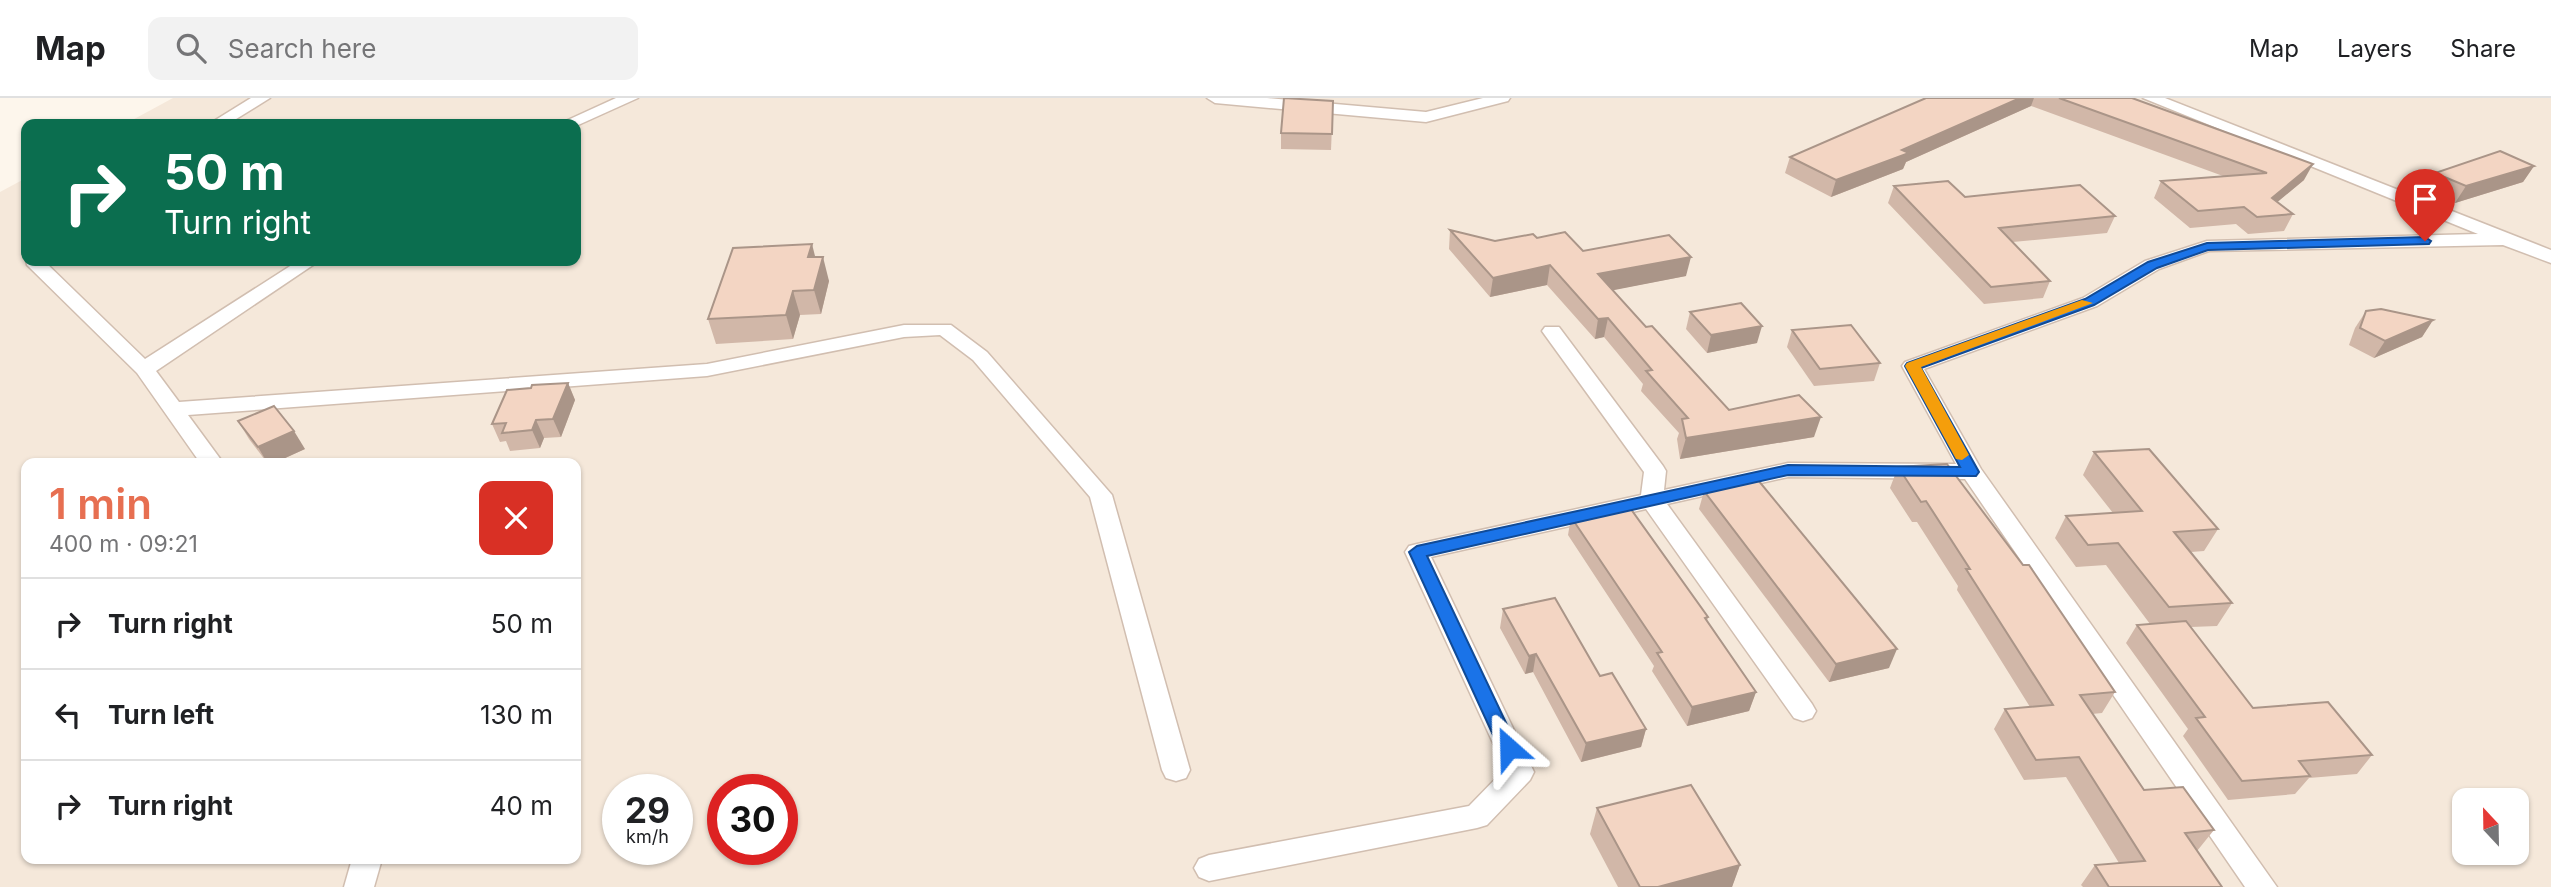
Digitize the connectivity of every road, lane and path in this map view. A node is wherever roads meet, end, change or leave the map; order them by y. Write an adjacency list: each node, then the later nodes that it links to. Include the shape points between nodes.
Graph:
1 (262, 98): 6 (street)
2 (630, 98): 7 (street)
3 (1215, 98): 4 (street, via 1426,117)
4 (1502, 98)
5 (2151, 98): 8 (street)
6 (226, 119)
7 (579, 119)
8 (2507, 239): 9 (street); 16 (street, via 2207,246 2152,265 2090,302 1912,366)
9 (2551, 257)
10 (39, 266): 13 (street)
11 (302, 266): 13 (street)
12 (1552, 331): 17 (street, via 1655,471)
13 (144, 369): 14 (street)
14 (173, 409): 15 (street); 19 (street, via 707,370 905,331 944,329 980,356 1101,495)
15 (209, 458)
16 (1971, 472): 17 (street, via 1788,470); 23 (street)
17 (1652, 500): 18 (street); 21 (street, via 1417,552 1520,772 1477,816)
18 (1803, 710)
19 (1176, 771)
20 (366, 864): 22 (street)
21 (1209, 869)
22 (359, 887)
23 (2262, 887)

